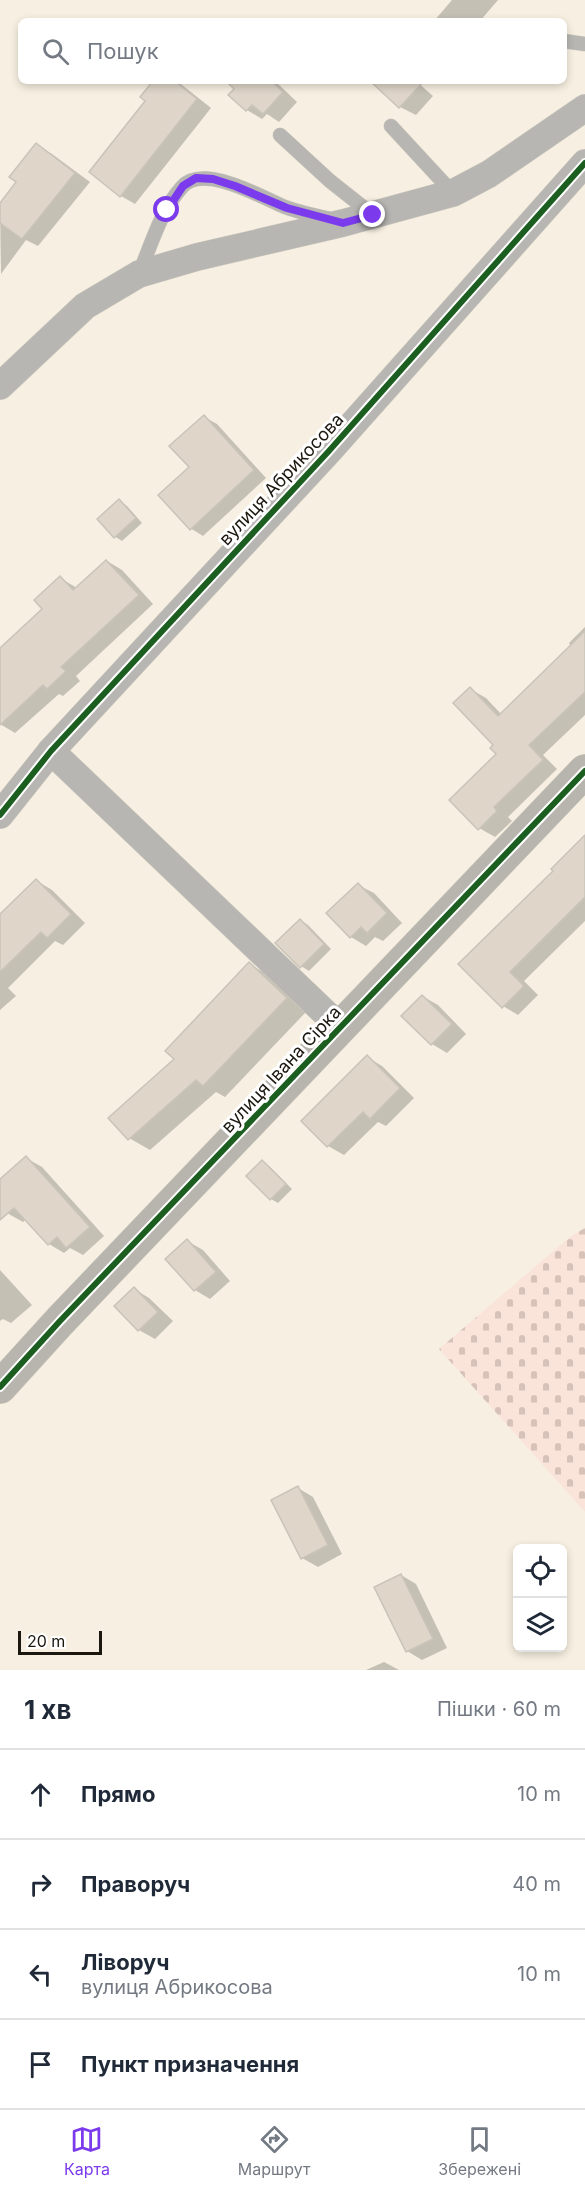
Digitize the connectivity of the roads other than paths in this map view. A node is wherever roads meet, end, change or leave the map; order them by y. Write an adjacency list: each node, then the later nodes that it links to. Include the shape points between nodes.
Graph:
1 (567, 41): 2 (lane)
2 (585, 44)
3 (585, 108): 7 (street, via 489,174)
4 (391, 126): 7 (lane)
5 (280, 135): 8 (lane, via 330,182)
6 (585, 163): 12 (street, вулиця Абрикосова, via 328,452)
7 (453, 193): 8 (street)
8 (373, 215): 9 (street)
9 (343, 223): 10 (street); 10 (lane, via 287,208 213,179 196,178 183,186 167,210)
10 (139, 274): 11 (street, via 85,306)
11 (0, 386)
12 (51, 751): 14 (street, вулиця Абрикосова); 15 (street)
13 (585, 771): 15 (street, вулиця Івана Сірка)
14 (0, 815)
15 (341, 1028): 16 (street, вулиця Івана Сірка)
16 (0, 1387)

